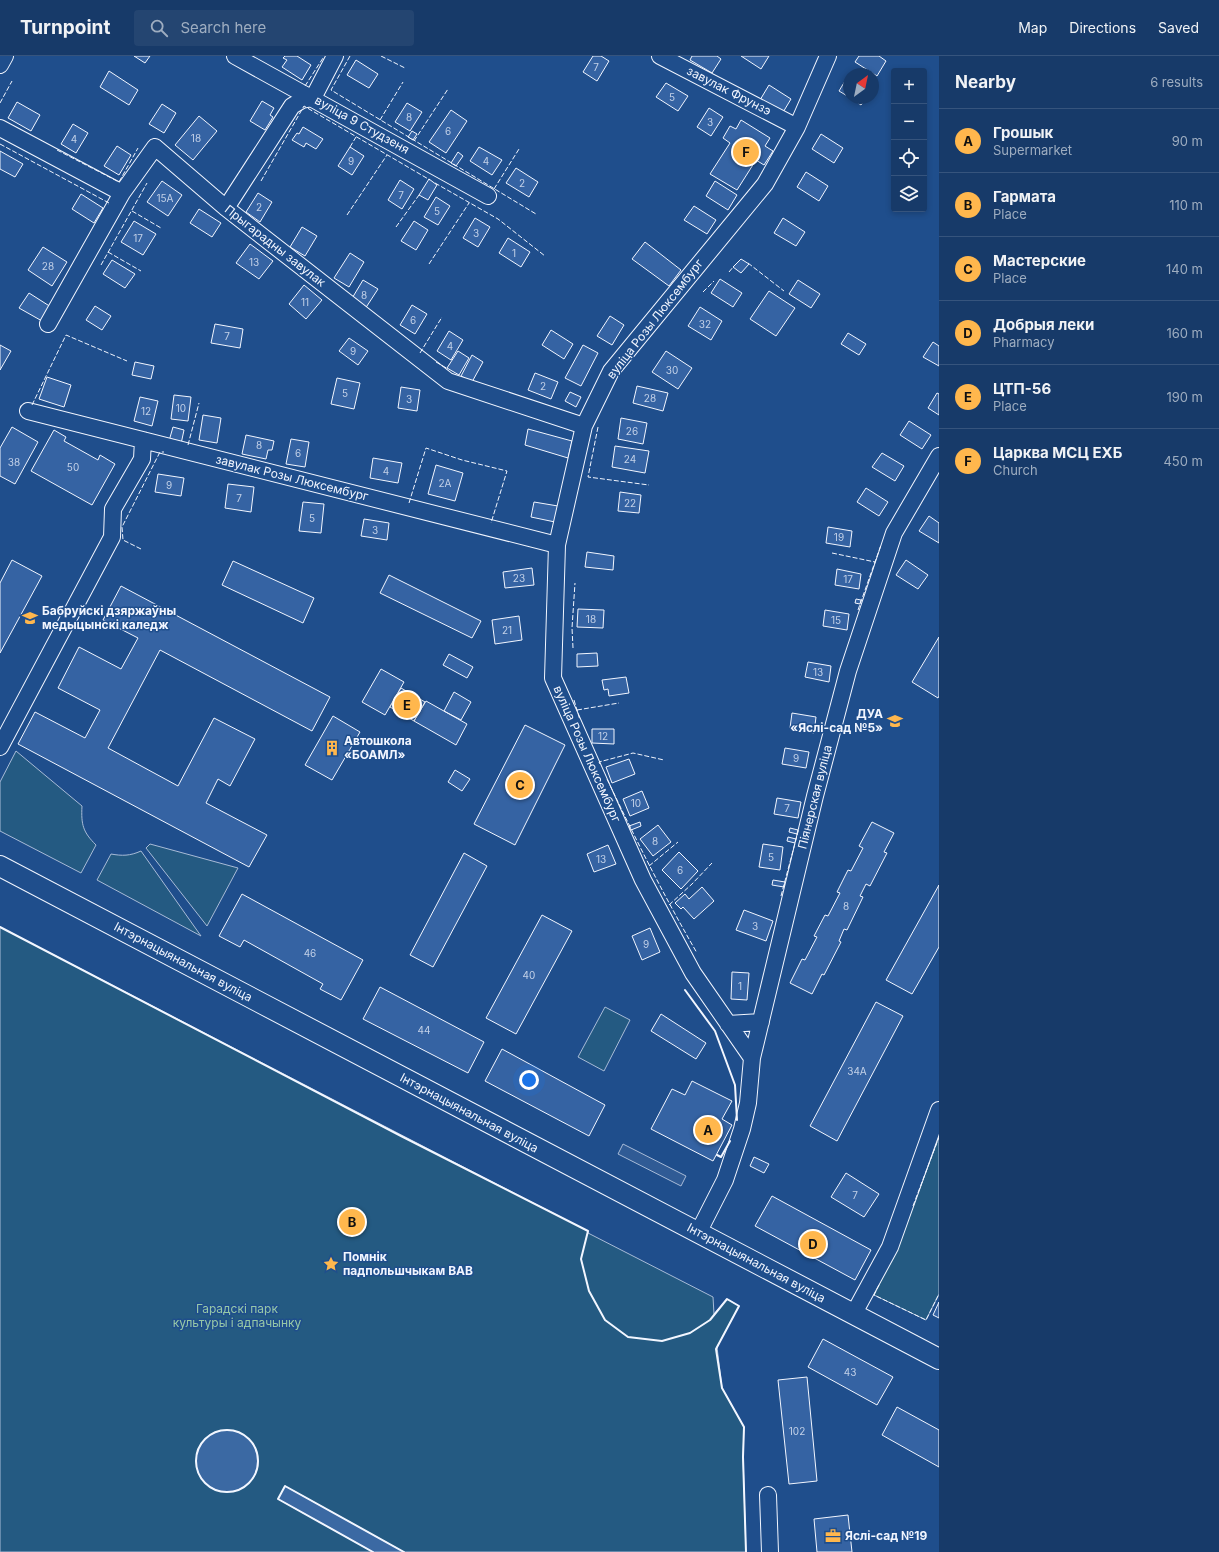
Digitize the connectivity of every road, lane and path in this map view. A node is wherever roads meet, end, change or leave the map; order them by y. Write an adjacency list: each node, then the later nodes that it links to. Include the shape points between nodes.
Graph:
1 (5, 56): 6 (street)
2 (235, 56): 7 (street, вуліца 9 Студзеня)
3 (335, 56): 7 (street)
4 (660, 56): 8 (street, завулак Фрунзэ)
5 (828, 56): 8 (street, вуліца Розы Люксембург)
6 (0, 65)
7 (313, 98): 11 (street, вуліца 9 Студзеня); 12 (street, via 302,100 292,106)
8 (797, 127): 15 (street, вуліца Розы Люксембург, via 765,184 611,371)
9 (0, 128): 10 (street)
10 (122, 193): 12 (street, Прыгарадны завулак, via 155,147); 13 (street, Прыгарадны завулак)
11 (488, 196)
12 (226, 208): 15 (street, Прыгарадны завулак, via 448,381)
13 (48, 324)
14 (28, 411): 16 (street, завулак Розы Люксембург)
15 (584, 426): 18 (street, вуліца Розы Люксембург)
16 (143, 440): 18 (street, завулак Розы Люксембург); 19 (street, via 142,459 113,509 112,537)
17 (939, 456): 21 (street, Піянерская вуліца, via 894,533 848,671)
18 (556, 545): 22 (street, вуліца Розы Люксембург, via 553,678 643,880 693,973)
19 (0, 747)
20 (0, 866): 25 (main road, Інтэрнацыянальная вуліца)
21 (761, 1022): 22 (street); 23 (street, Піянерская вуліца)
22 (728, 1024): 23 (street, вуліца Розы Люксембург)
23 (752, 1058): 25 (street, Піянерская вуліца, via 748,1103 742,1129 725,1180)
24 (939, 1110): 26 (street, via 890,1247)
25 (698, 1233): 26 (main road, Інтэрнацыянальная вуліца)
26 (853, 1315): 27 (main road, Інтэрнацыянальная вуліца)
27 (939, 1359)
28 (768, 1495): 29 (street)
29 (770, 1552)

